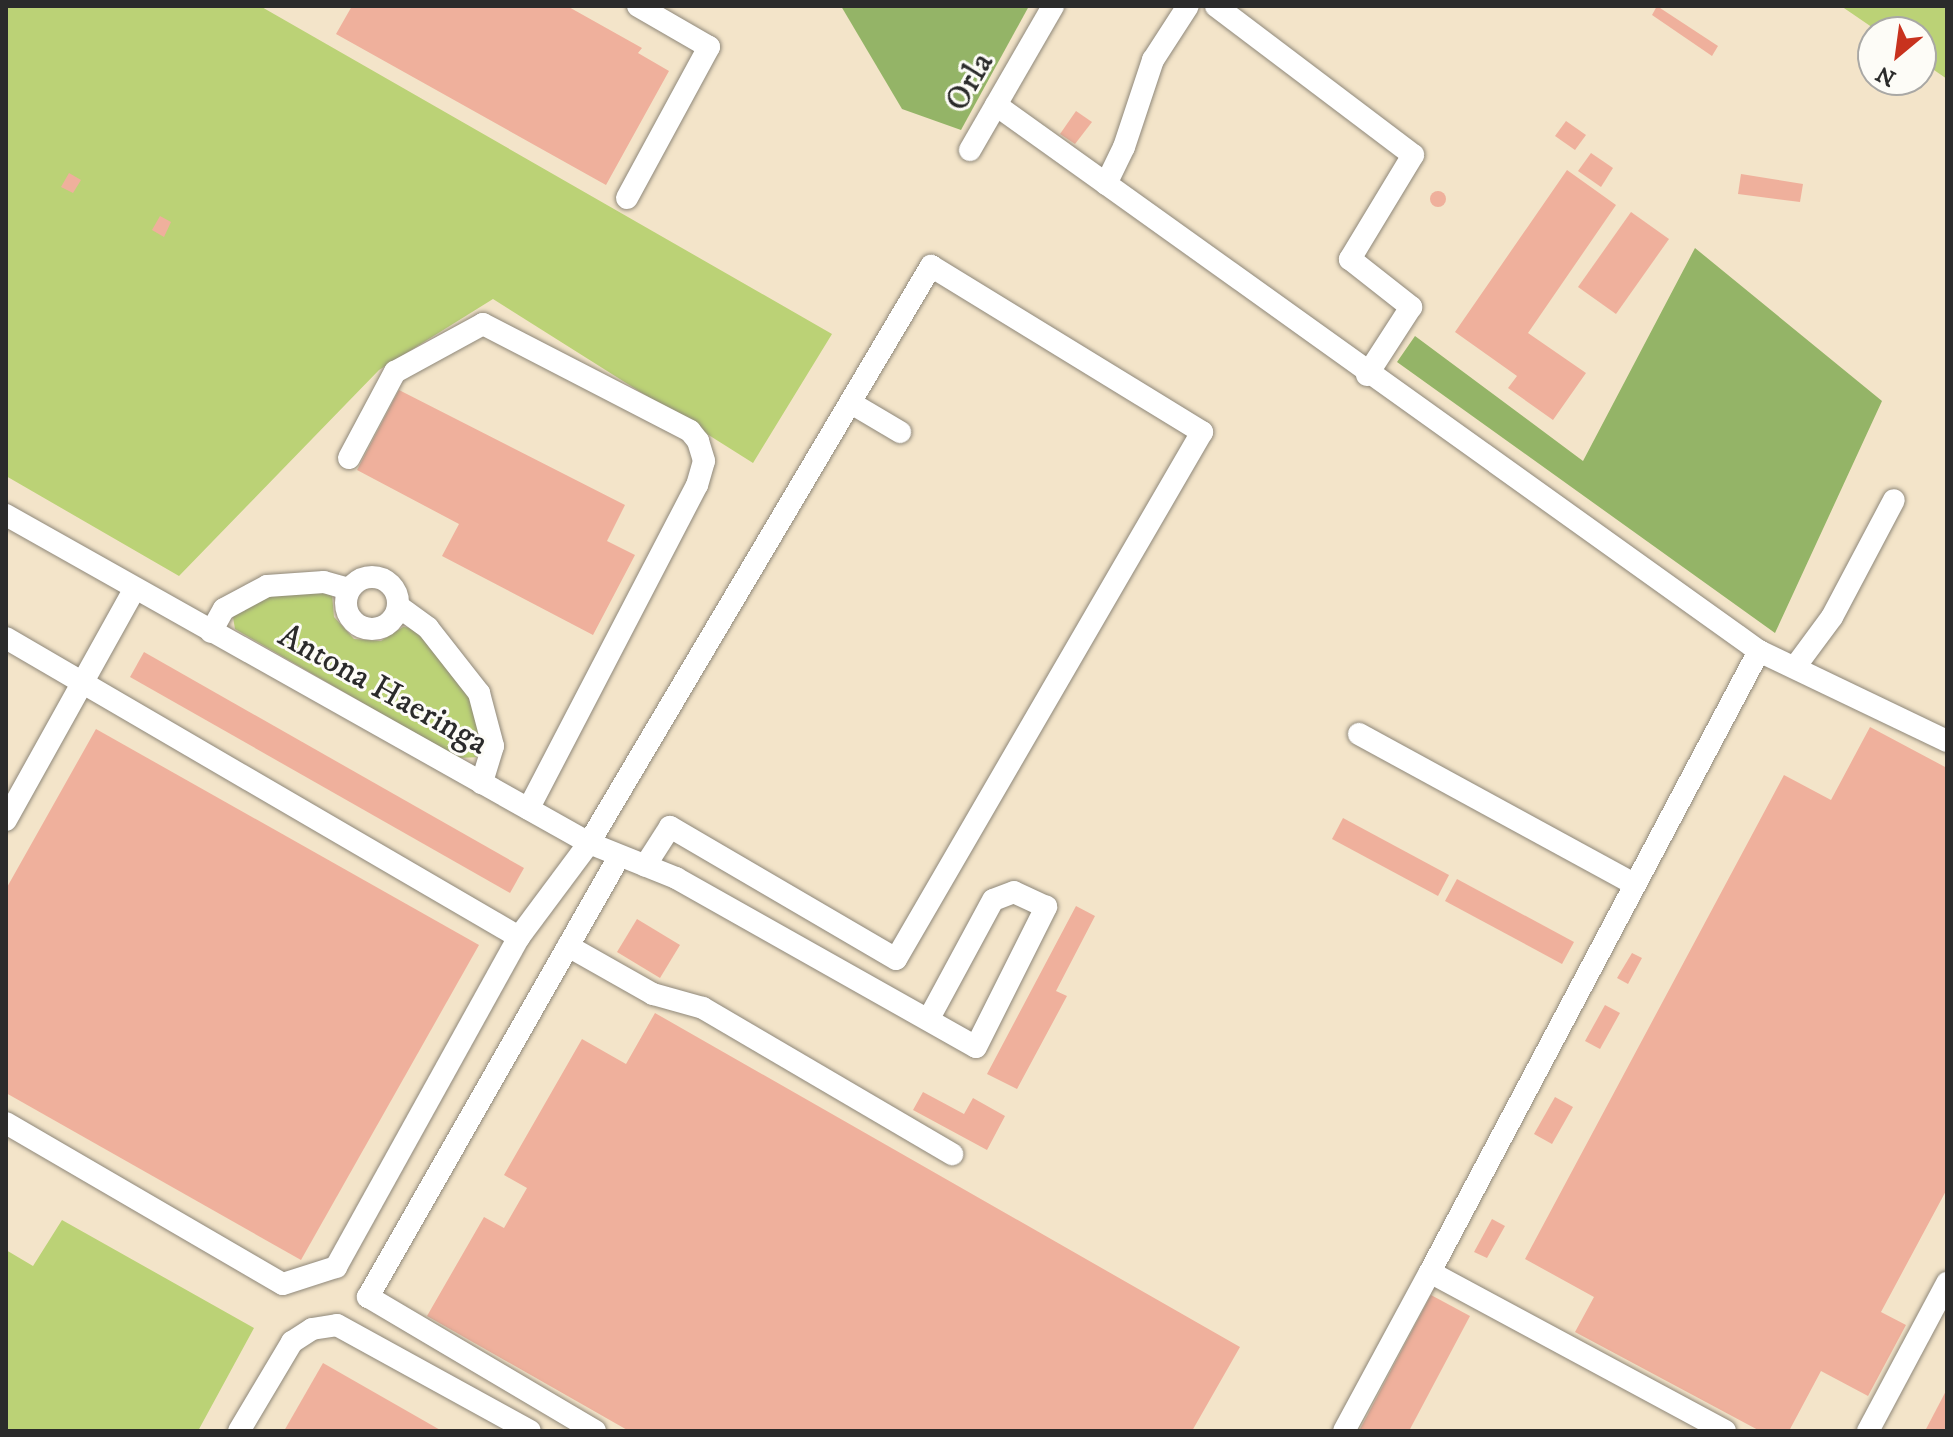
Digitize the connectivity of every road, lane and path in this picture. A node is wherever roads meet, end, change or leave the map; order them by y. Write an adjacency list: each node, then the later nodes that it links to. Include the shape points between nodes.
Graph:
1 (638, 6): 8 (street, via 709,47)
2 (1053, 6): 5 (street, Orla)
3 (1188, 6): 7 (street, via 1153,60)
4 (1216, 6): 9 (street, via 1413,155 1350,259 1411,307)
5 (996, 105): 6 (street, Orla); 7 (street)
6 (970, 150)
7 (1106, 184): 9 (street)
8 (627, 198)
9 (1367, 375): 20 (street)
10 (851, 403): 11 (street); 28 (street); 30 (street, via 931,266 1202,432 896,959 670,827)
11 (900, 432)
12 (349, 458): 26 (street, via 395,372 483,324 690,431 698,441 704,461 697,485)
13 (1894, 500): 21 (street, via 1832,617)
14 (6, 515): 16 (street, Antona Haeringa)
15 (349, 589): 17 (street, via 360,579 378,577 393,586); 17 (street, via 346,607 361,626 385,625); 18 (street, via 324,582 267,586 224,609)
16 (134, 590): 18 (street, Antona Haeringa); 22 (street)
17 (398, 606): 25 (street, via 428,628 479,693 493,746)
18 (211, 632): 25 (street, Antona Haeringa)
19 (6, 638): 22 (street)
20 (1759, 651): 21 (street); 31 (street)
21 (1795, 667): 24 (street)
22 (84, 683): 27 (street); 32 (street)
23 (1359, 734): 31 (street)
24 (1947, 741)
25 (482, 783): 26 (street, Antona Haeringa)
26 (528, 809): 28 (street, Antona Haeringa)
27 (6, 820)
28 (589, 843): 29 (street, Antona Haeringa); 32 (street)
29 (619, 857): 30 (street, Antona Haeringa); 33 (street)
30 (645, 866): 34 (street, Antona Haeringa, via 735,910)
31 (1634, 884): 37 (street)
32 (519, 937): 35 (street, via 336,1267 283,1284)
33 (568, 946): 36 (street, via 653,994 703,1008); 41 (street, via 368,1297)
34 (928, 1020): 34 (street, Antona Haeringa, via 976,1047 1046,907 1014,892 993,900)
35 (6, 1123)
36 (952, 1154)
37 (1430, 1272): 42 (street); 43 (street)
38 (1947, 1283): 44 (street)
39 (239, 1431): 40 (street, via 292,1342 312,1329 337,1325)
40 (530, 1431)
41 (595, 1431)
42 (1344, 1431)
43 (1725, 1431)
44 (1868, 1431)

